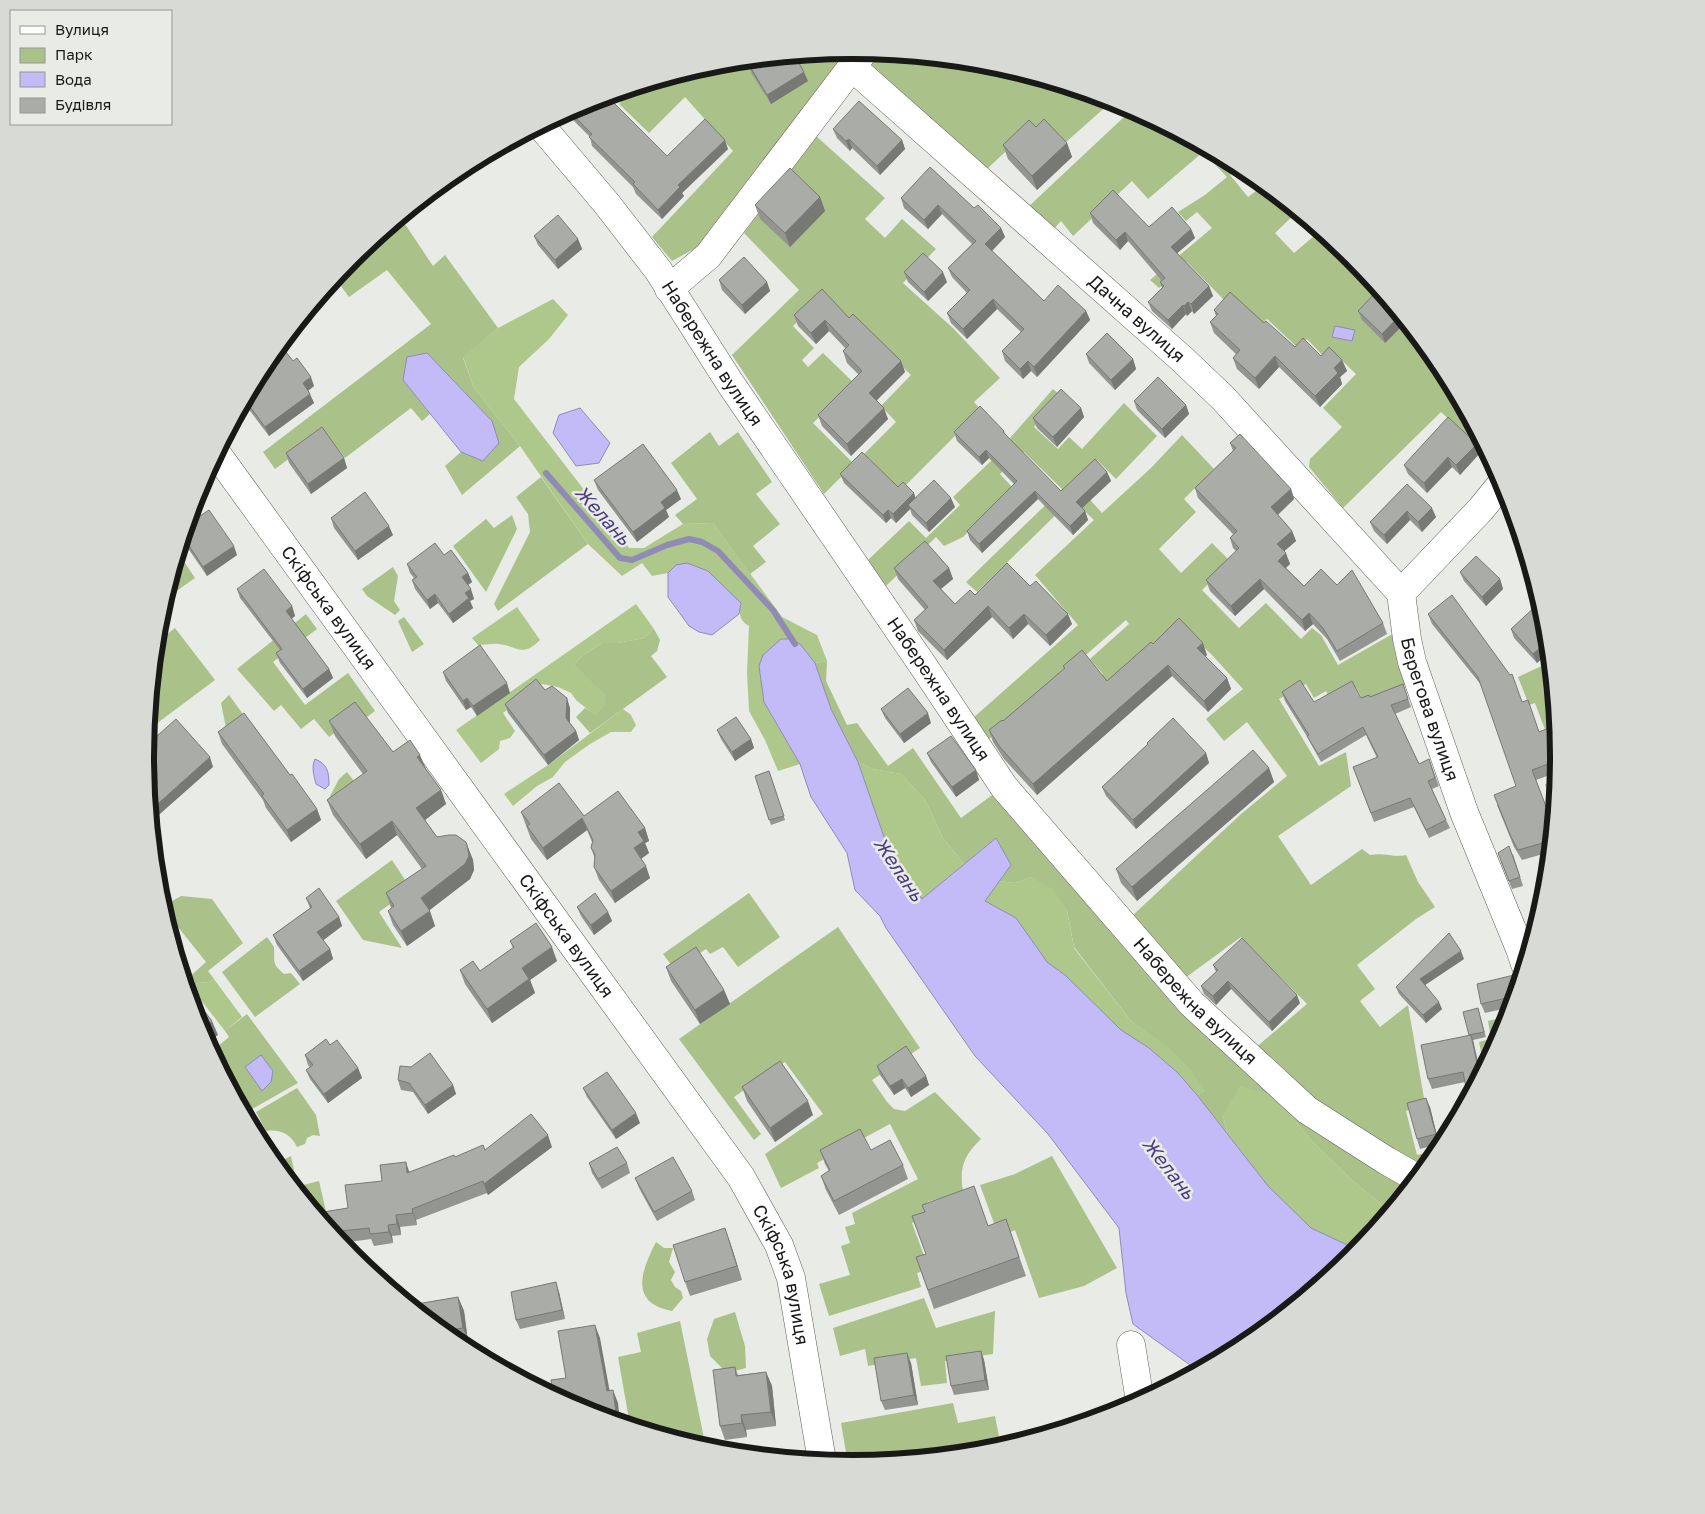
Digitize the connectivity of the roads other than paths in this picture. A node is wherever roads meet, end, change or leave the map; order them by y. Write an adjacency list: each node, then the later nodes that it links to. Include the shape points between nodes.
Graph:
1 (858, 59): 3 (street, via 708,256); 6 (street, Дачна вулиця, via 1229,405)
2 (545, 131): 3 (street, Набережна вулиця, via 607,204)
3 (669, 289): 8 (street, Набережна вулиця, via 1004,787 1192,1004 1307,1110)
4 (221, 459): 11 (street, Скіфська вулиця, via 741,1177 779,1245 791,1278)
5 (1497, 489): 6 (street)
6 (1401, 592): 7 (street, Берегова вулиця, via 1412,662 1464,812)
7 (1522, 955)
8 (1411, 1175)
9 (1132, 1346): 10 (street)
10 (1139, 1393)
11 (821, 1454)

